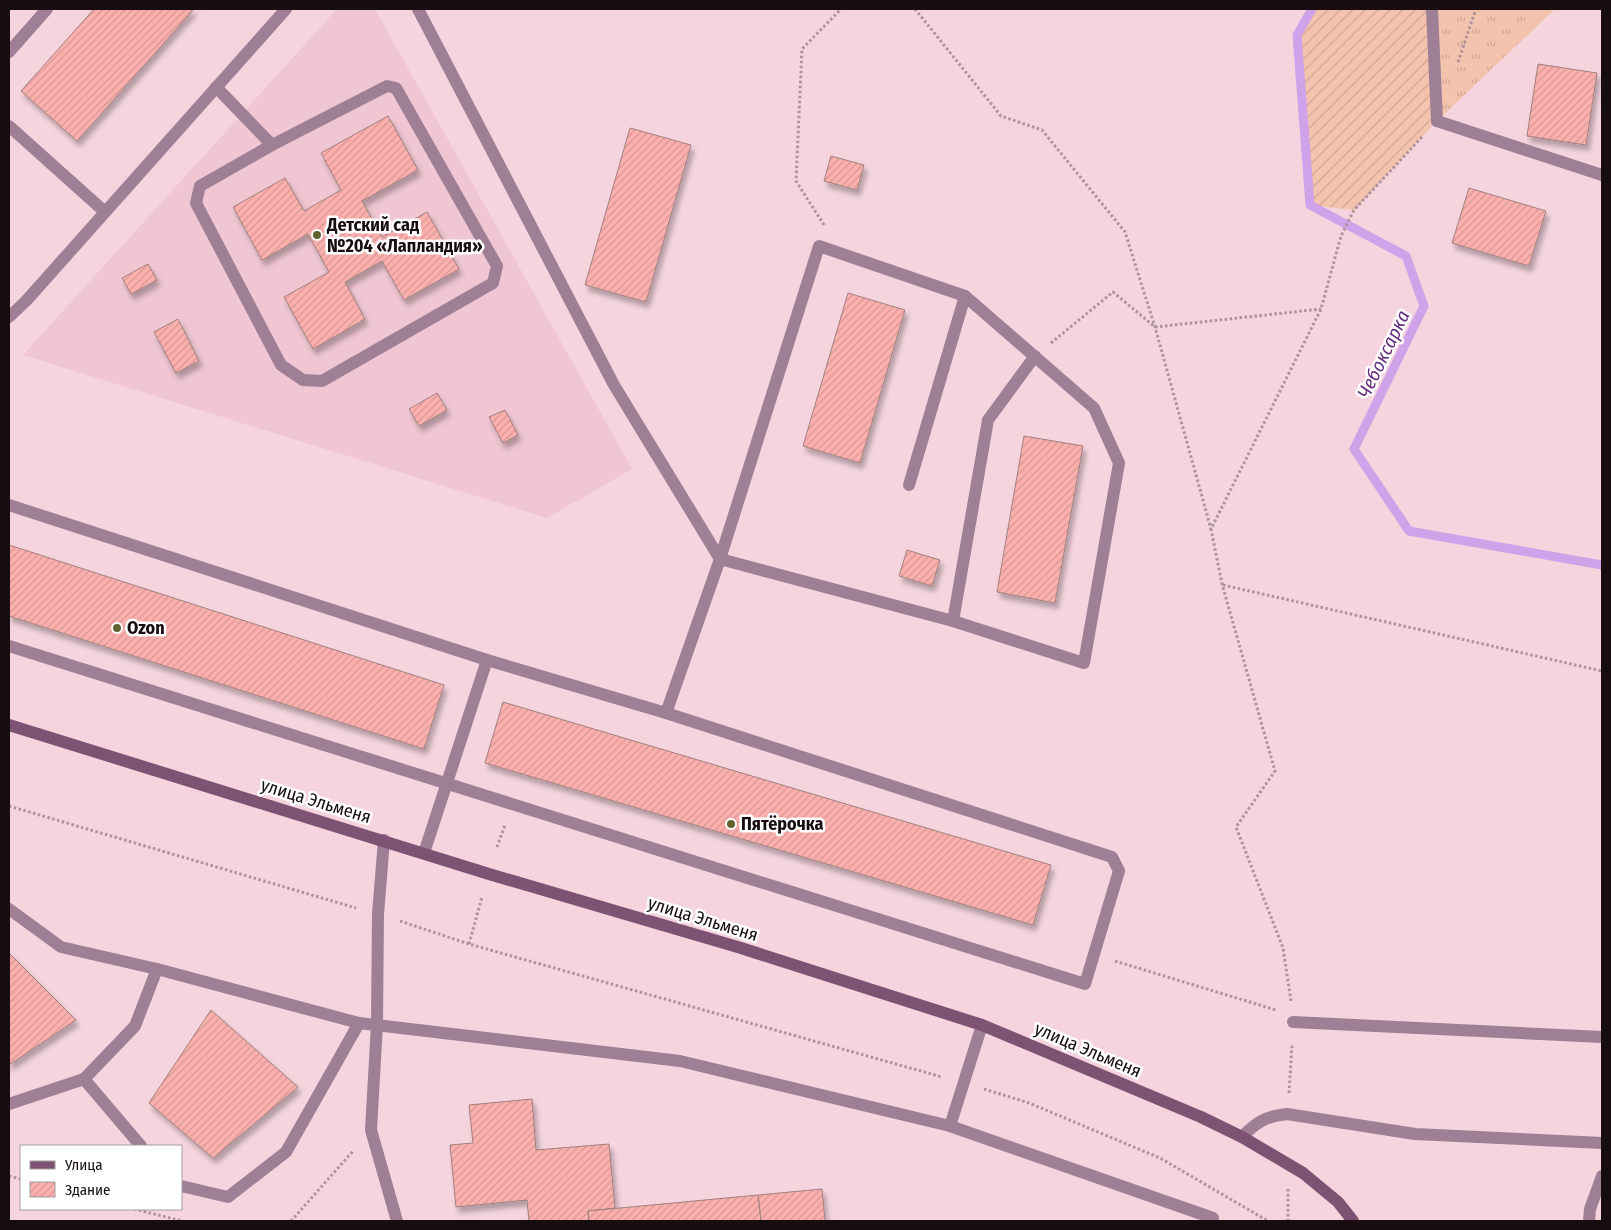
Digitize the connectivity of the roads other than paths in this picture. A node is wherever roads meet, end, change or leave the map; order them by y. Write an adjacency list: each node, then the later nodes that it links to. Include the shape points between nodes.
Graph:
1 (47, 9): 5 (street)
2 (286, 9): 6 (street)
3 (418, 9): 16 (street, via 614,386)
4 (1432, 9): 9 (street, via 1437,121)
5 (9, 52)
6 (216, 87): 8 (street); 10 (street)
7 (9, 126): 10 (street)
8 (272, 145): 8 (street, via 387,86 396,88 497,266 493,283 322,381 302,380 281,365 196,203 200,186)
9 (1602, 175)
10 (105, 212): 12 (street)
11 (965, 296): 13 (street); 14 (street); 16 (street, via 819,246)
12 (9, 317)
13 (1035, 356): 17 (street, via 988,420); 17 (street, via 1094,408 1119,463 1084,663)
14 (910, 485)
15 (9, 505): 19 (street)
16 (720, 559): 17 (street); 20 (street)
17 (953, 621)
18 (9, 646): 22 (street)
19 (488, 660): 20 (street); 22 (street)
20 (666, 713): 22 (street, via 1112,857 1119,871 1085,984)
21 (9, 724): 23 (street, улица Эльменя)
22 (447, 782): 24 (street)
23 (384, 840): 24 (street, улица Эльменя); 29 (street, via 378,914)
24 (424, 853): 30 (street, улица Эльменя, via 741,948)
25 (9, 909): 26 (street, via 61,947)
26 (157, 969): 28 (street); 32 (street, via 135,1026)
27 (1294, 1022): 31 (street)
28 (359, 1023): 29 (street); 39 (street, via 286,1152 228,1197)
29 (377, 1024): 34 (street, via 680,1061); 41 (street, via 372,1130)
30 (982, 1025): 34 (street); 35 (street, улица Эльменя)
31 (1602, 1037)
32 (84, 1079): 33 (street); 37 (street)
33 (9, 1104)
34 (950, 1126): 40 (street)
35 (1242, 1137): 36 (street, via 1254,1124 1271,1115 1287,1114 1415,1134); 42 (street, улица Эльменя, via 1303,1173 1338,1202)
36 (1602, 1143)
37 (140, 1145)
38 (1602, 1176): 43 (street, via 1590,1208)
39 (182, 1186)
40 (1213, 1218)
41 (397, 1221)
42 (1353, 1221)
43 (1589, 1221)

